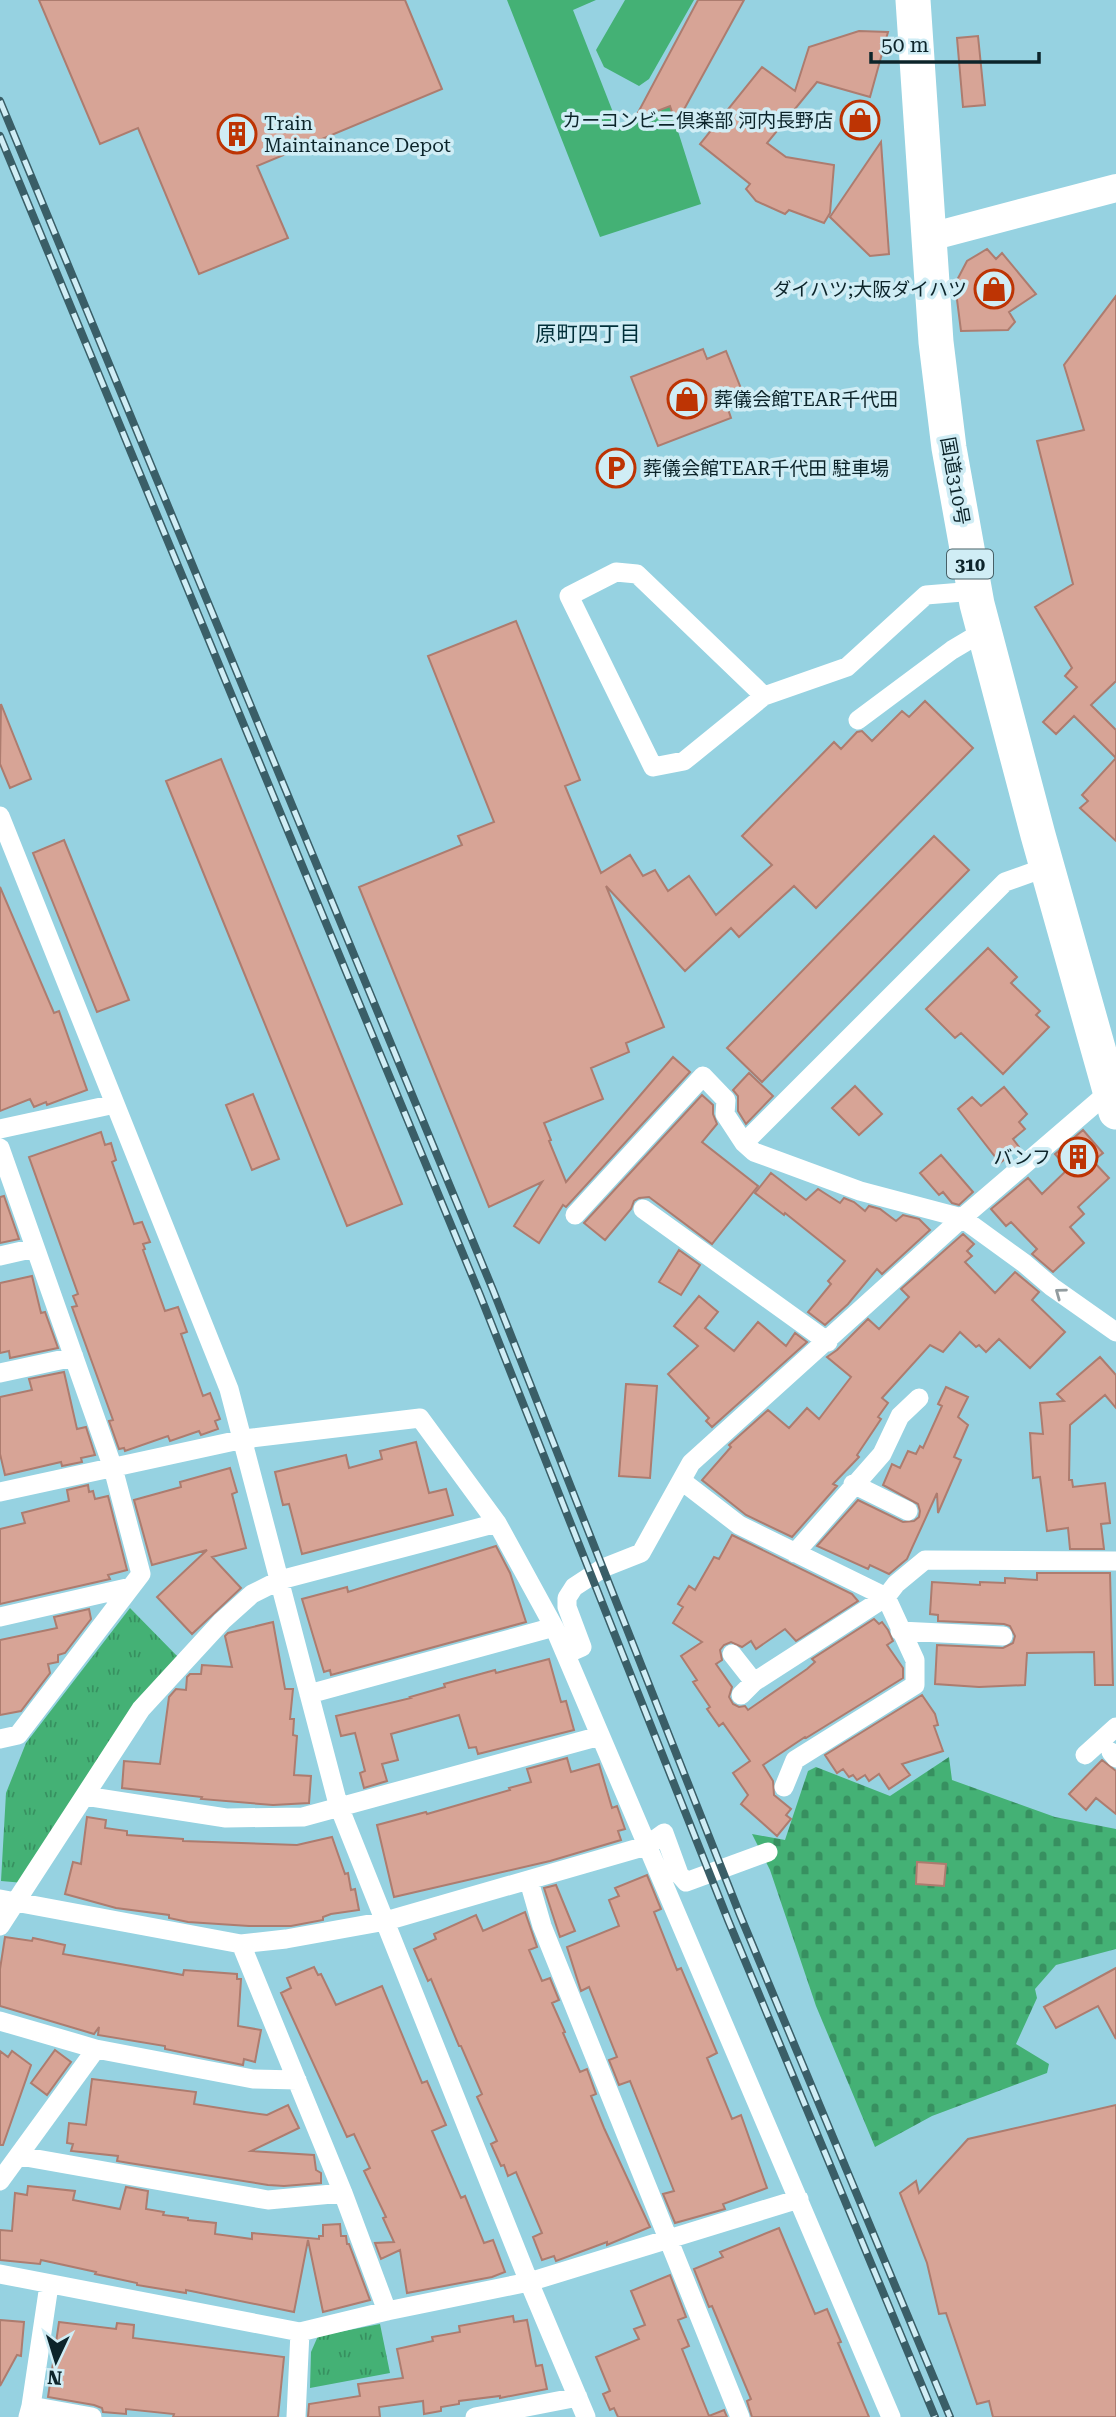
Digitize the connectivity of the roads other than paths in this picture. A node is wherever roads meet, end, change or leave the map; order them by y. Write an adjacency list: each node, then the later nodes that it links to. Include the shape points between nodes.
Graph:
1 (914, 0): 3 (highway, 国道310号 / 310)
2 (1116, 188): 3 (street)
3 (930, 237): 4 (highway, 国道310号 / 310, via 947,435)
4 (975, 591): 5 (highway, 国道310号 / 310); 6 (street, via 926,595 847,667)
5 (984, 631): 7 (street); 9 (highway, 国道310号 / 310)
6 (764, 696): 6 (street, via 684,761 653,767 569,596 617,572 637,574)
7 (858, 720)
8 (0, 817): 11 (street)
9 (1047, 867): 10 (highway, 国道310号 / 310); 13 (street, via 1005,882)
10 (1113, 1092): 17 (street)
11 (116, 1104): 12 (street); 25 (street, via 229,1389)
12 (0, 1129)
13 (744, 1143): 16 (street, via 725,1114 726,1100 703,1076); 17 (street, via 754,1152 860,1191)
14 (0, 1148): 18 (street)
15 (643, 1209): 21 (street)
16 (575, 1215)
17 (962, 1218): 20 (street, one-way to 17); 21 (street)
18 (36, 1248): 19 (street); 22 (street)
19 (0, 1256)
20 (1116, 1332)
21 (828, 1342): 27 (street, via 691,1464)
22 (74, 1357): 23 (street); 26 (street)
23 (0, 1373)
24 (919, 1398): 28 (street, via 900,1416 882,1454)
25 (244, 1439): 26 (street); 31 (street, via 420,1418); 34 (street)
26 (113, 1468): 29 (street); 35 (street, via 141,1574)
27 (682, 1481): 32 (street, via 739,1525); 41 (street, via 641,1553 603,1568 574,1587 567,1607 582,1647)
28 (853, 1485): 30 (street); 32 (street)
29 (0, 1492)
30 (908, 1511)
31 (497, 1523): 34 (street); 38 (street)
32 (795, 1553): 36 (street)
33 (1116, 1561): 36 (street, via 925,1560)
34 (280, 1580): 43 (street); 49 (street, via 252,1594 184,1660 142,1709)
35 (131, 1587): 37 (street); 46 (street, via 18,1735)
36 (886, 1597): 39 (street); 42 (street, via 747,1688)
37 (0, 1617)
38 (554, 1628): 41 (street); 43 (street)
39 (900, 1631): 40 (street); 48 (street, via 915,1660 915,1685 795,1760)
40 (1003, 1636)
41 (566, 1654): 45 (street)
42 (732, 1654)
43 (309, 1694): 50 (street)
44 (1116, 1727): 47 (street)
45 (600, 1735): 50 (street); 51 (street)
46 (0, 1739)
47 (1085, 1755)
48 (785, 1787)
49 (85, 1796): 50 (street, via 226,1818 303,1818); 54 (street)
50 (340, 1809): 55 (street)
51 (646, 1846): 52 (street, via 664,1833 686,1882); 53 (street); 64 (street)
52 (768, 1852)
53 (529, 1881): 55 (street); 65 (street, via 542,1926)
54 (9, 1900): 56 (street); 57 (street)
55 (386, 1922): 57 (street); 67 (street)
56 (0, 1926)
57 (241, 1944): 60 (street)
58 (0, 2021): 59 (street)
59 (96, 2049): 60 (street, via 253,2079); 61 (street)
60 (297, 2080): 63 (street)
61 (20, 2156): 62 (street); 63 (street, via 268,2200)
62 (0, 2181)
63 (343, 2193): 69 (street)
64 (799, 2199): 65 (street); 78 (street)
65 (667, 2241): 67 (street); 77 (street)
66 (0, 2274): 68 (street)
67 (529, 2282): 69 (street); 71 (street)
68 (49, 2285): 70 (street); 72 (street)
69 (387, 2311): 70 (street)
70 (300, 2332): 74 (street)
71 (578, 2397): 75 (street); 76 (street)
72 (29, 2412): 73 (street)
73 (92, 2417)
74 (296, 2417)
75 (475, 2417)
76 (586, 2417)
77 (740, 2417)
78 (891, 2417)

